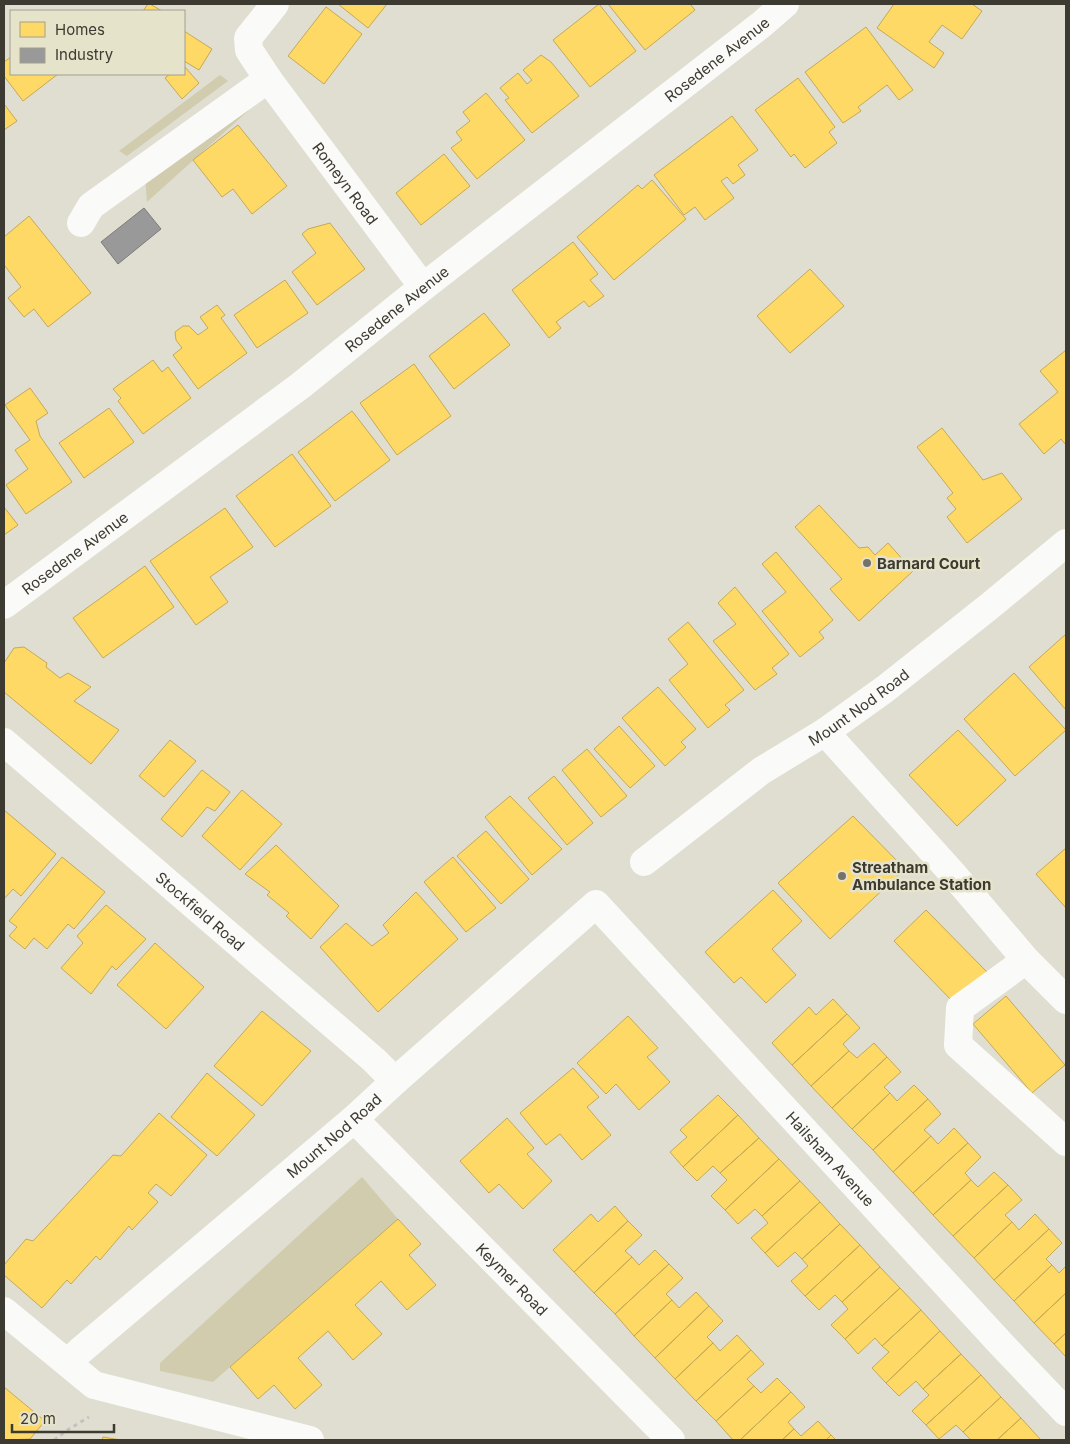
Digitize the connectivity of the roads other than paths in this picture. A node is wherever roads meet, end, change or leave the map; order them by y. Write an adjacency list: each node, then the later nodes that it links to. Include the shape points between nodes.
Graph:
1 (275, 4): 3 (street, Romeyn Road, via 248,38 248,50)
2 (785, 4): 5 (street, Rosedene Avenue)
3 (268, 79): 4 (street, via 91,206); 5 (street, Romeyn Road)
4 (81, 223)
5 (423, 288): 7 (street, Rosedene Avenue, via 300,386)
6 (1063, 554): 8 (street, Mount Nod Road)
7 (4, 605)
8 (825, 732): 10 (street, Mount Nod Road, via 761,771); 12 (street)
9 (4, 742): 14 (street, Stockfield Road)
10 (644, 862)
11 (596, 904): 14 (street, Mount Nod Road); 19 (street, Hailsham Avenue)
12 (1026, 960): 13 (street); 16 (street, via 960,1008 958,1045)
13 (1066, 1000)
14 (395, 1081): 15 (street, Mount Nod Road)
15 (354, 1119): 18 (street, Mount Nod Road); 21 (street, Keymer Road)
16 (1066, 1142)
17 (4, 1311): 18 (street)
18 (68, 1363): 20 (street, via 94,1385)
19 (1066, 1412)
20 (310, 1440)
21 (671, 1440)

